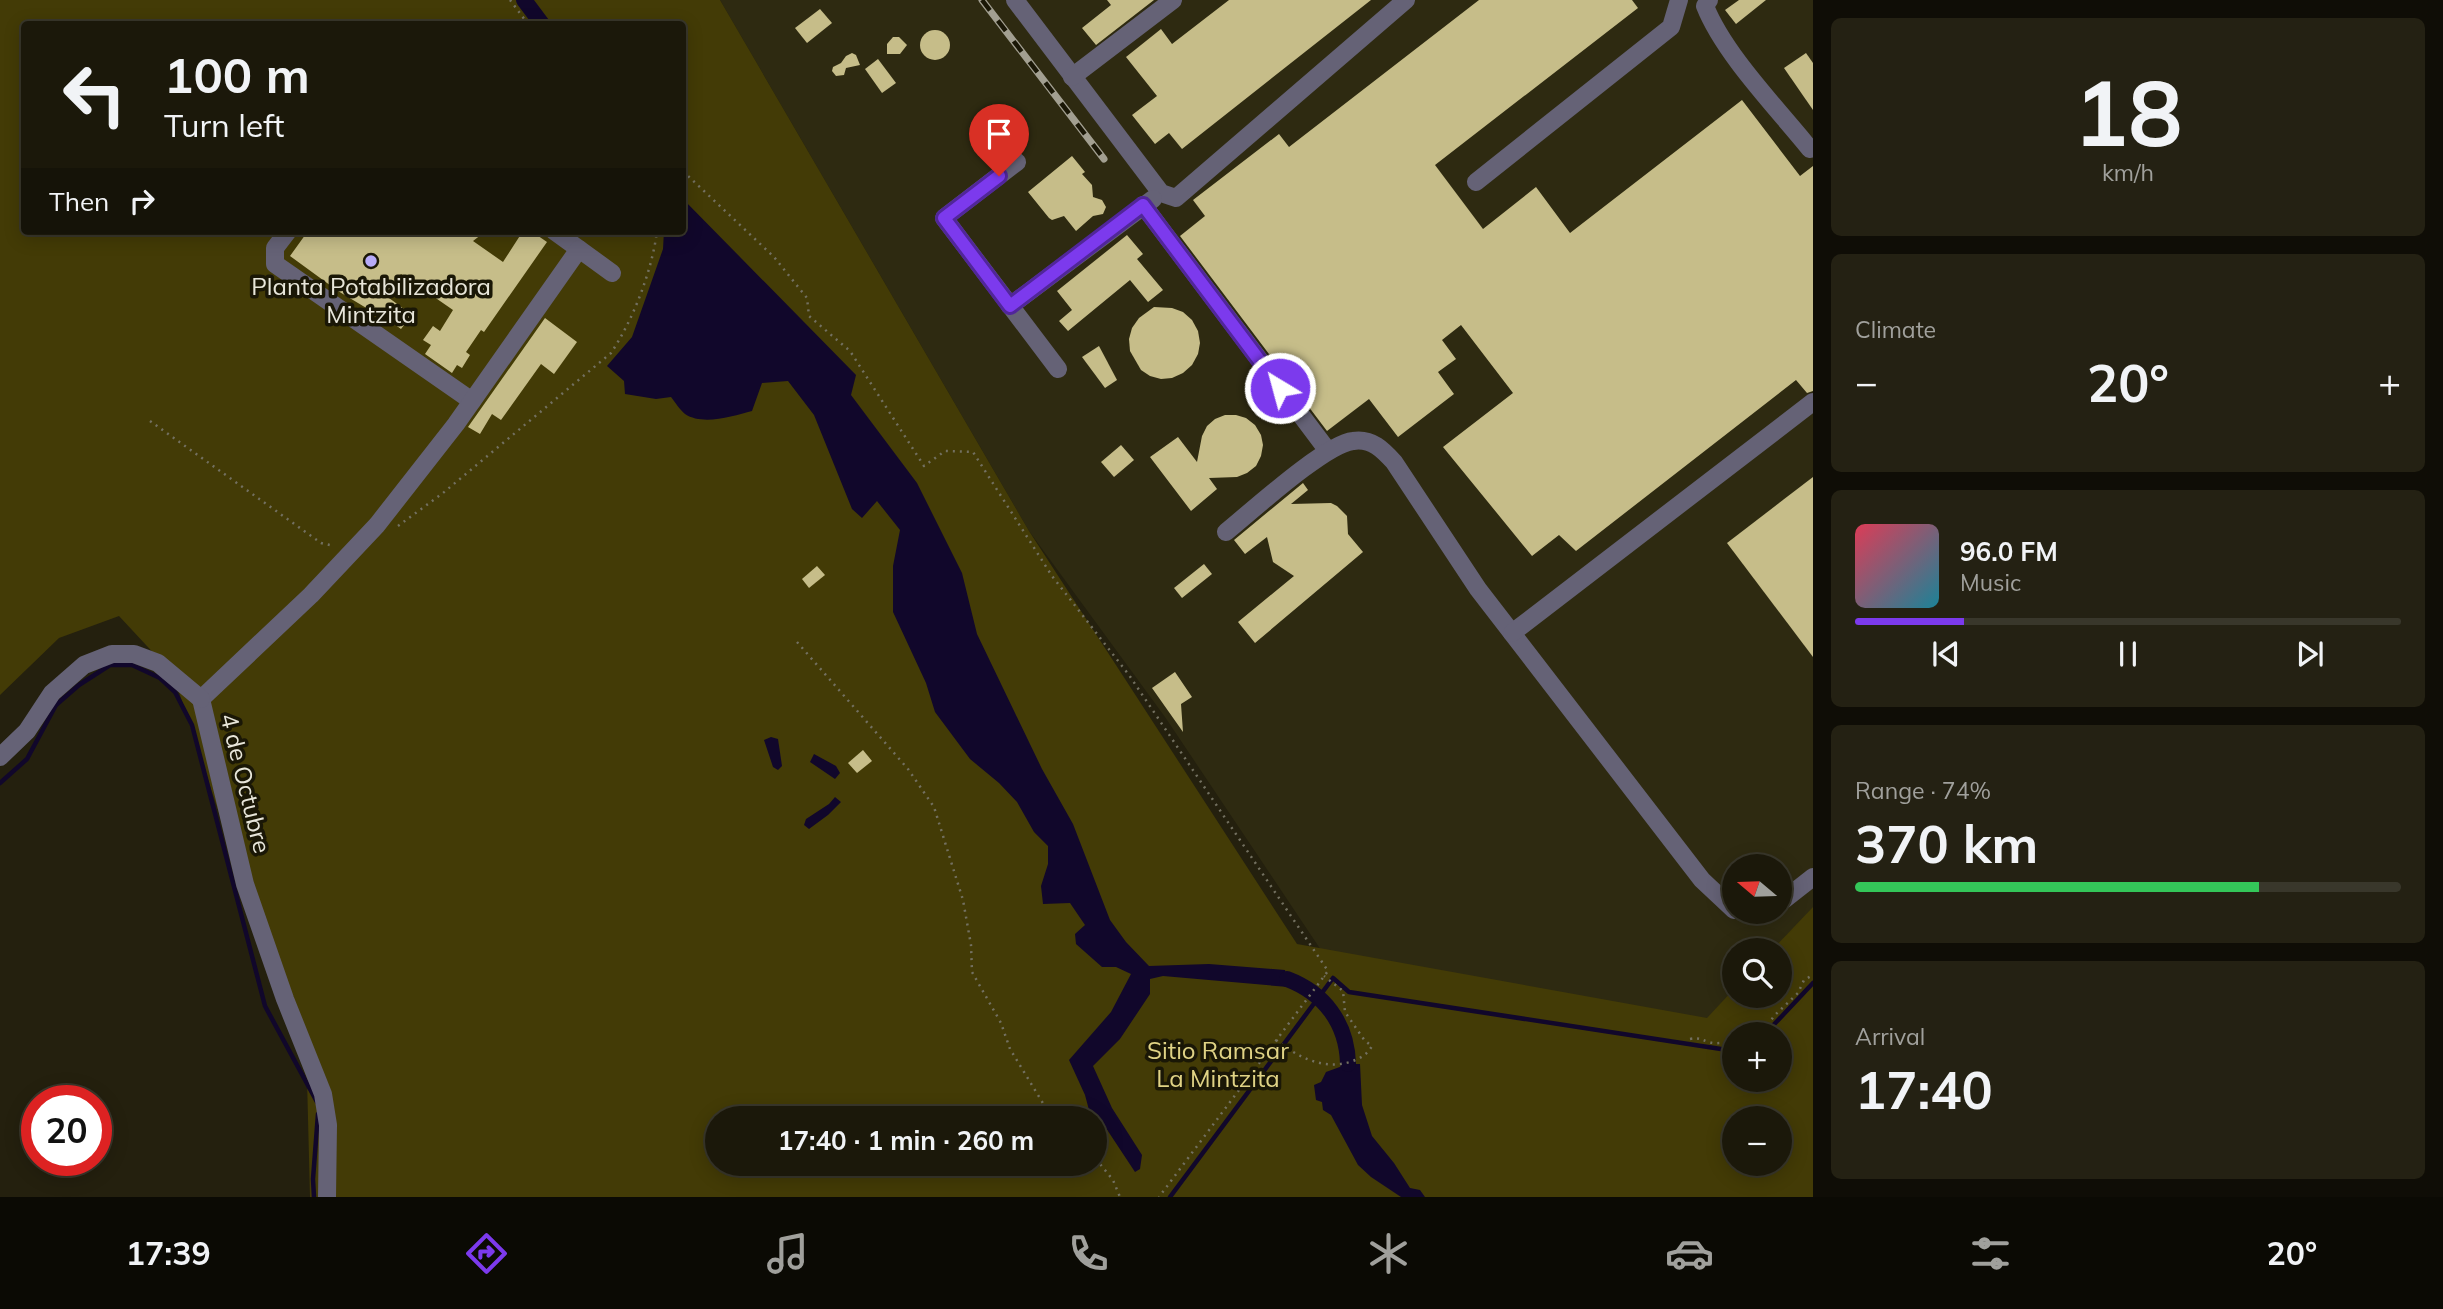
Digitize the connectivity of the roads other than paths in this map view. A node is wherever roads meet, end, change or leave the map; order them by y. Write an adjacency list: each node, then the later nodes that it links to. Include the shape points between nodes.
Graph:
1 (1015, 0): 6 (street)
2 (1173, 0): 6 (street)
3 (1406, 0): 10 (street, via 1192,186 1176,198)
4 (1679, 0): 9 (street, via 1671,27)
5 (1709, 0): 7 (street, via 1706,6 1712,23 1728,47)
6 (1072, 77): 10 (street)
7 (1811, 149)
8 (1017, 162): 16 (street, via 944,218)
9 (1476, 182)
10 (1161, 193): 11 (street)
11 (1143, 205): 16 (street); 20 (street)
12 (285, 235): 18 (street, via 275,248 275,264)
13 (560, 235): 14 (street)
14 (579, 249): 15 (street); 18 (street, 4 de Octubre)
15 (612, 273)
16 (1010, 306): 17 (street)
17 (1058, 369)
18 (472, 401): 23 (street, 4 de Octubre, via 377,525)
19 (1813, 402): 22 (street)
20 (1328, 451): 21 (street); 22 (street, via 1354,440 1377,444)
21 (1226, 532)
22 (1512, 633): 27 (street, via 1702,880)
23 (201, 699): 24 (street, via 158,663 134,654 112,654 84,665 52,693 27,732); 28 (street, 4 de Octubre, via 245,884 323,1094 328,1125)
24 (0, 757)
25 (1813, 877): 26 (street)
26 (1792, 894)
27 (1722, 899)
28 (327, 1197)

